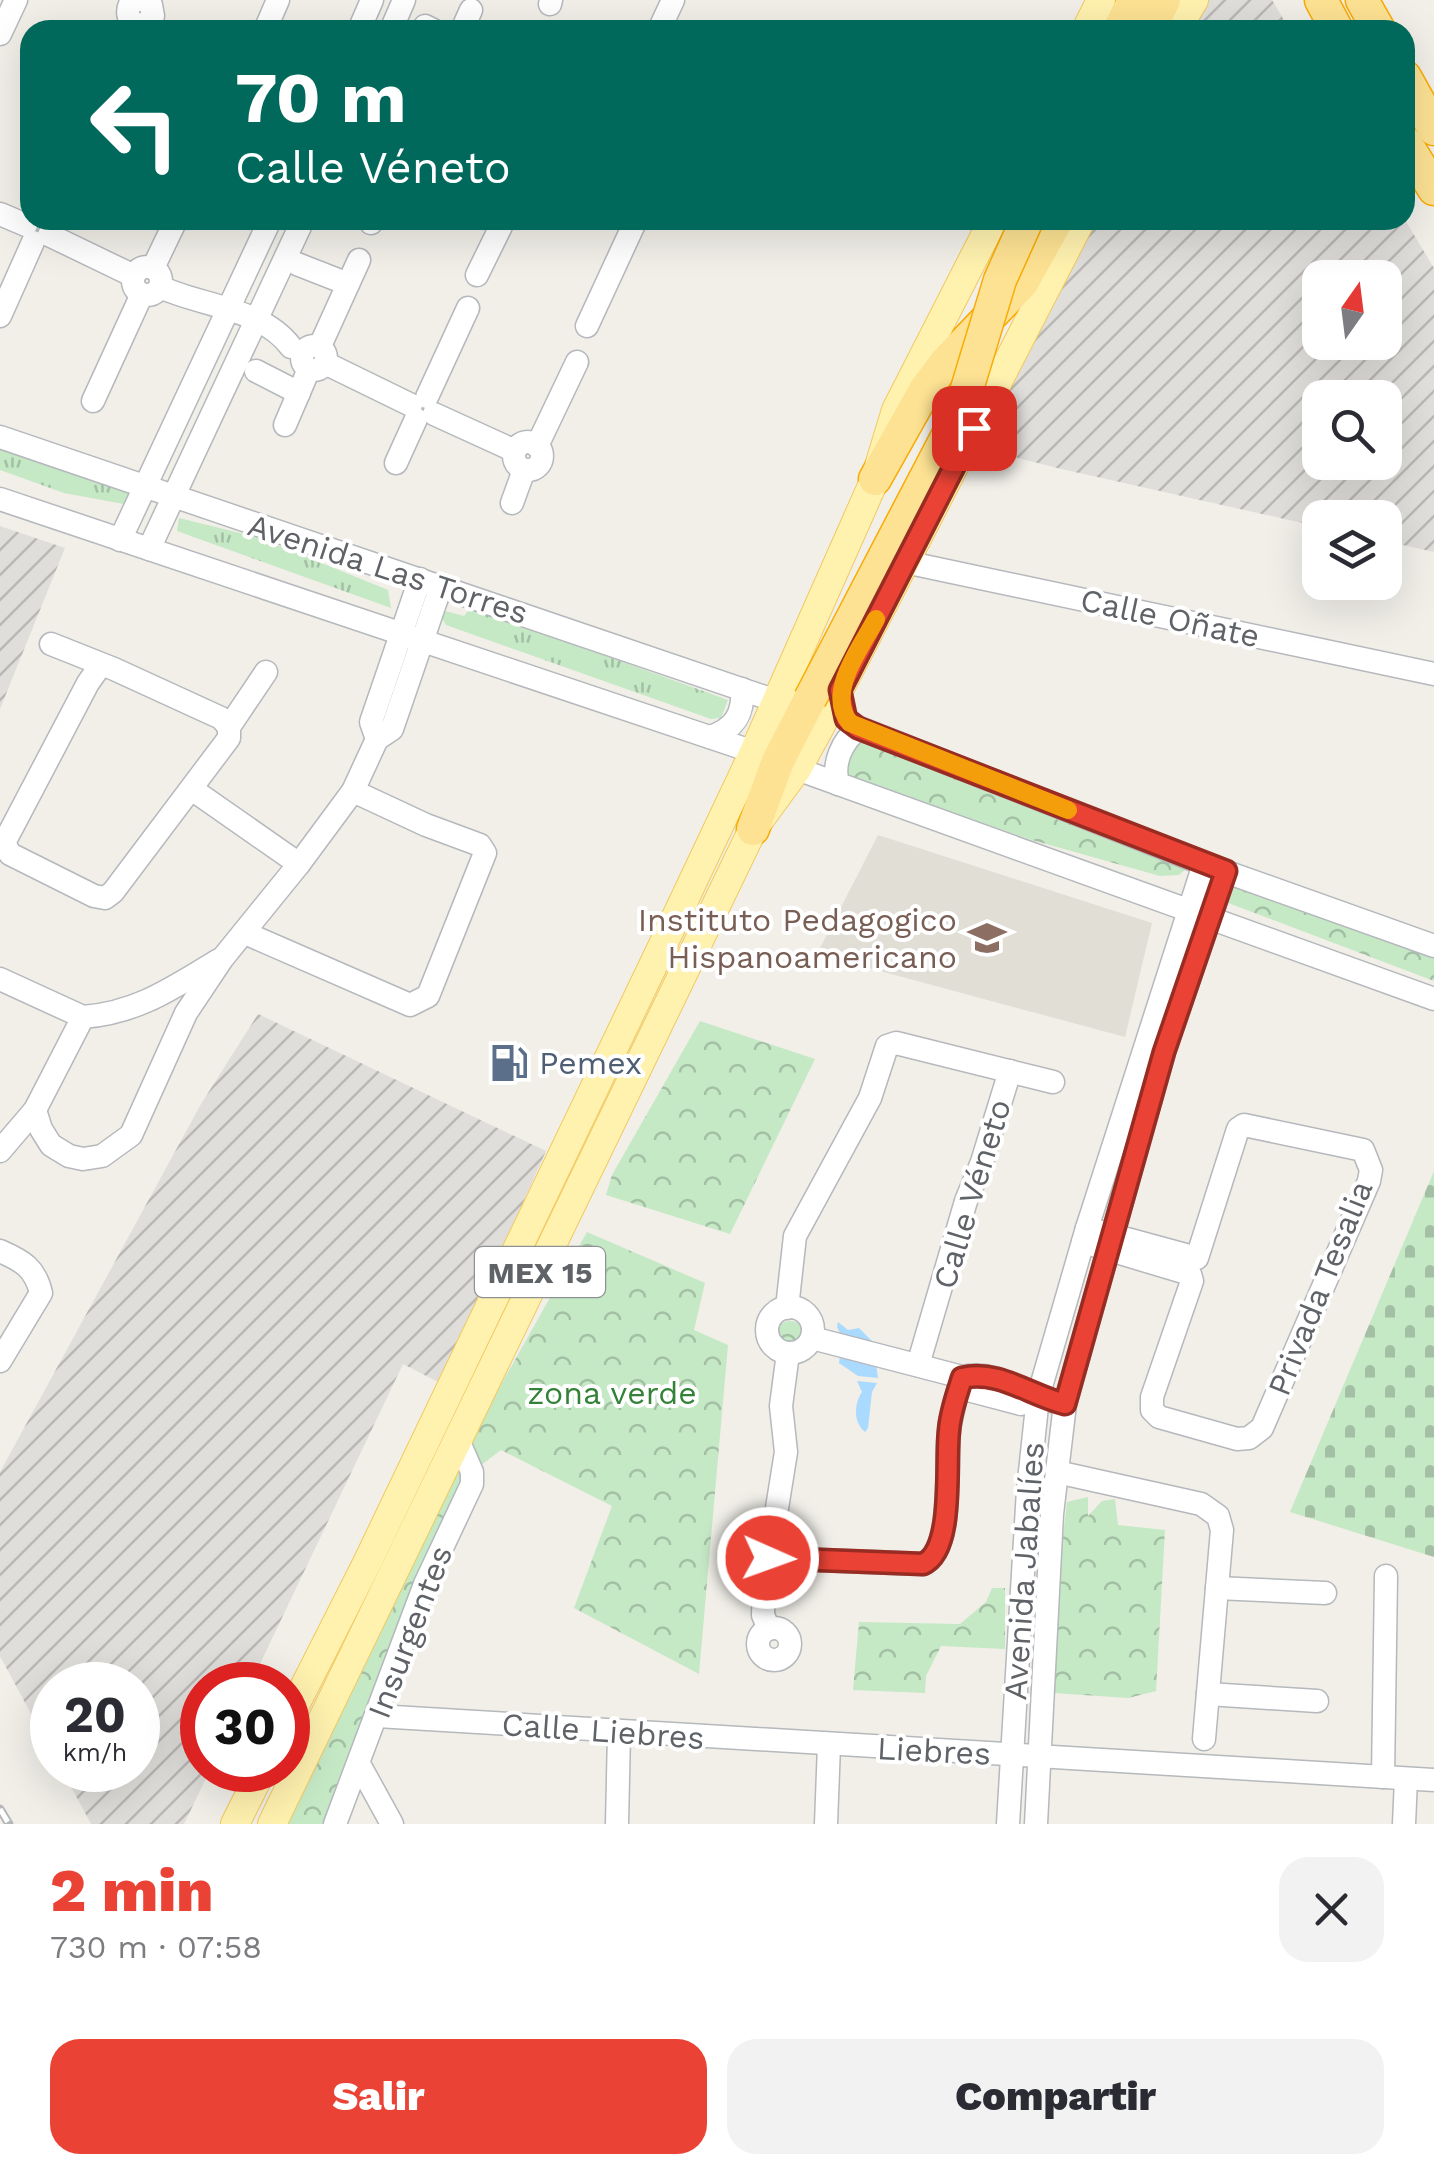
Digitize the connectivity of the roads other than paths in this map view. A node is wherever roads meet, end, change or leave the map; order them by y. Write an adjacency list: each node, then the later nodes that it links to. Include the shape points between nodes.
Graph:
1 (16, 0): 2 (street)
2 (0, 34)
3 (1415, 75): 5 (highway)
4 (1415, 95): 6 (highway)
5 (1434, 107)
6 (1434, 129)
7 (1415, 158): 8 (highway)
8 (1434, 189)
9 (36, 230): 26 (street)
10 (41, 230): 23 (street)
11 (171, 230): 23 (street)
12 (265, 230): 27 (street)
13 (298, 230): 29 (street)
14 (499, 230): 22 (street)
15 (631, 230): 28 (street)
16 (988, 230): 40 (main road, MEX 15, via 896,410)
17 (1022, 230): 56 (highway, MEX 15, bridge, via 1000,280 960,412)
18 (1051, 230): 40 (highway, via 1022,283 925,390)
19 (1076, 230): 47 (main road, MEX 15)
20 (359, 260): 24 (street)
21 (296, 264): 24 (street)
22 (478, 275)
23 (147, 281): 27 (street); 34 (street)
24 (348, 284): 30 (street)
25 (468, 308): 35 (street)
26 (0, 316)
27 (223, 318): 29 (street); 41 (street)
28 (587, 326)
29 (253, 331): 30 (street); 43 (street)
30 (310, 356): 33 (street); 35 (street)
31 (577, 362): 38 (street)
32 (256, 371): 33 (street)
33 (299, 393): 36 (street)
34 (93, 401)
35 (422, 409): 38 (street); 39 (street)
36 (285, 425)
37 (0, 437): 41 (street, Avenida Las Torres)
38 (526, 456): 44 (street)
39 (396, 464)
40 (874, 478): 55 (main road, MEX 15)
41 (147, 488): 43 (street, Avenida Las Torres); 45 (street)
42 (0, 499): 45 (street, Avenida Las Torres)
43 (175, 499): 46 (street); 48 (street, Avenida Las Torres)
44 (512, 503)
45 (120, 540): 46 (street, Avenida Las Torres)
46 (149, 549): 49 (street, Avenida Las Torres)
47 (905, 562): 53 (street, Calle Oñate); 56 (main road, MEX 15)
48 (430, 582): 49 (street); 54 (street, Avenida Las Torres)
49 (412, 635): 59 (street, Avenida Las Torres); 64 (street, via 371,722 377,739)
50 (51, 644): 51 (street)
51 (100, 666): 57 (street); 63 (street, via 4,842 10,854 105,898)
52 (266, 672): 57 (street)
53 (1434, 674)
54 (742, 689): 55 (street, Avenida Las Torres); 59 (street, via 737,720)
55 (776, 701): 60 (main road, MEX 15)
56 (823, 706): 58 (street, via 842,712); 61 (main road, MEX 15); 65 (highway, MEX 15, via 778,761)
57 (230, 727): 63 (street, via 230,738)
58 (858, 728): 62 (street, via 842,746); 67 (street)
59 (710, 738): 60 (street, Avenida Las Torres)
60 (754, 752): 102 (main road, MEX 15)
61 (796, 769): 62 (street); 65 (main road, MEX 15)
62 (838, 784): 68 (street)
63 (193, 790): 66 (street)
64 (353, 791): 66 (street); 69 (street, via 486,853 428,996 410,1006)
65 (753, 829): 93 (main road, MEX 15)
66 (300, 864): 69 (street)
67 (1215, 867): 68 (street, Avenida Jabalíes); 70 (street)
68 (1200, 913): 74 (street); 81 (street, Avenida Jabalíes); 82 (street, Avenida Jabalíes)
69 (245, 932): 71 (street)
70 (1434, 946)
71 (222, 958): 73 (street); 75 (street)
72 (0, 978): 76 (street)
73 (167, 994): 75 (street, via 182,999); 76 (street)
74 (1434, 999)
75 (186, 1013): 79 (street, via 131,1135 102,1156 68,1156 51,1145)
76 (83, 1017): 79 (street)
77 (1010, 1071): 78 (street); 85 (street, Calle Véneto, via 887,1046 870,1098 795,1236); 89 (street, Calle Véneto)
78 (1053, 1082)
79 (35, 1110): 80 (street)
80 (0, 1151)
81 (1085, 1235): 82 (street); 91 (street, Avenida Jabalíes)
82 (1110, 1242): 84 (street); 92 (street, Avenida Jabalíes)
83 (0, 1250): 88 (street, via 28,1265 41,1293)
84 (1194, 1266): 84 (street, Privada Tesalia, via 1152,1410 1249,1438 1262,1428 1369,1181 1368,1156 1250,1124 1238,1128)
85 (787, 1308): 86 (street, via 808,1316); 87 (street, via 768,1327 775,1347)
86 (820, 1340): 87 (street); 89 (street)
87 (788, 1352): 97 (street, via 781,1406 786,1452)
88 (0, 1361)
89 (918, 1365): 90 (street)
90 (963, 1378): 91 (street, via 975,1374 1024,1387); 97 (street, via 949,1429 944,1533 932,1560)
91 (1036, 1397): 92 (street); 95 (street, Avenida Jabalíes)
92 (1065, 1404): 94 (street, Avenida Jabalíes)
93 (459, 1442): 105 (street, Insurgentes, via 472,1484 425,1584); 116 (main road, MEX 15)
94 (1056, 1472): 96 (street, Avenida Jabalíes); 99 (street, via 1210,1508 1222,1530)
95 (1027, 1514): 96 (street); 109 (street, Avenida Jabalíes)
96 (1052, 1514): 110 (street, Avenida Jabalíes)
97 (768, 1558): 101 (street, via 763,1616)
98 (1386, 1576): 112 (street)
99 (1217, 1588): 100 (street); 103 (street)
100 (1325, 1594)
101 (769, 1629)
102 (310, 1675)
103 (1208, 1694): 104 (street); 107 (street)
104 (1317, 1700)
105 (377, 1716): 106 (street, Calle Liebres); 111 (street, Insurgentes)
106 (619, 1733): 108 (street, Calle Liebres); 119 (street)
107 (1204, 1739)
108 (829, 1745): 109 (street, Liebres); 120 (street)
109 (1012, 1755): 110 (street, Liebres); 121 (street, Avenida Jabalíes)
110 (1040, 1757): 112 (street, Liebres); 122 (street, Avenida Jabalíes)
111 (358, 1764): 117 (street, Insurgentes); 118 (street)
112 (1394, 1778): 113 (street, Liebres); 123 (street)
113 (1434, 1780)
114 (251, 1792): 115 (main road)
115 (234, 1824)
116 (272, 1824)
117 (335, 1824)
118 (392, 1824)
119 (617, 1824)
120 (826, 1824)
121 (1008, 1824)
122 (1036, 1824)
123 (1404, 1824)

